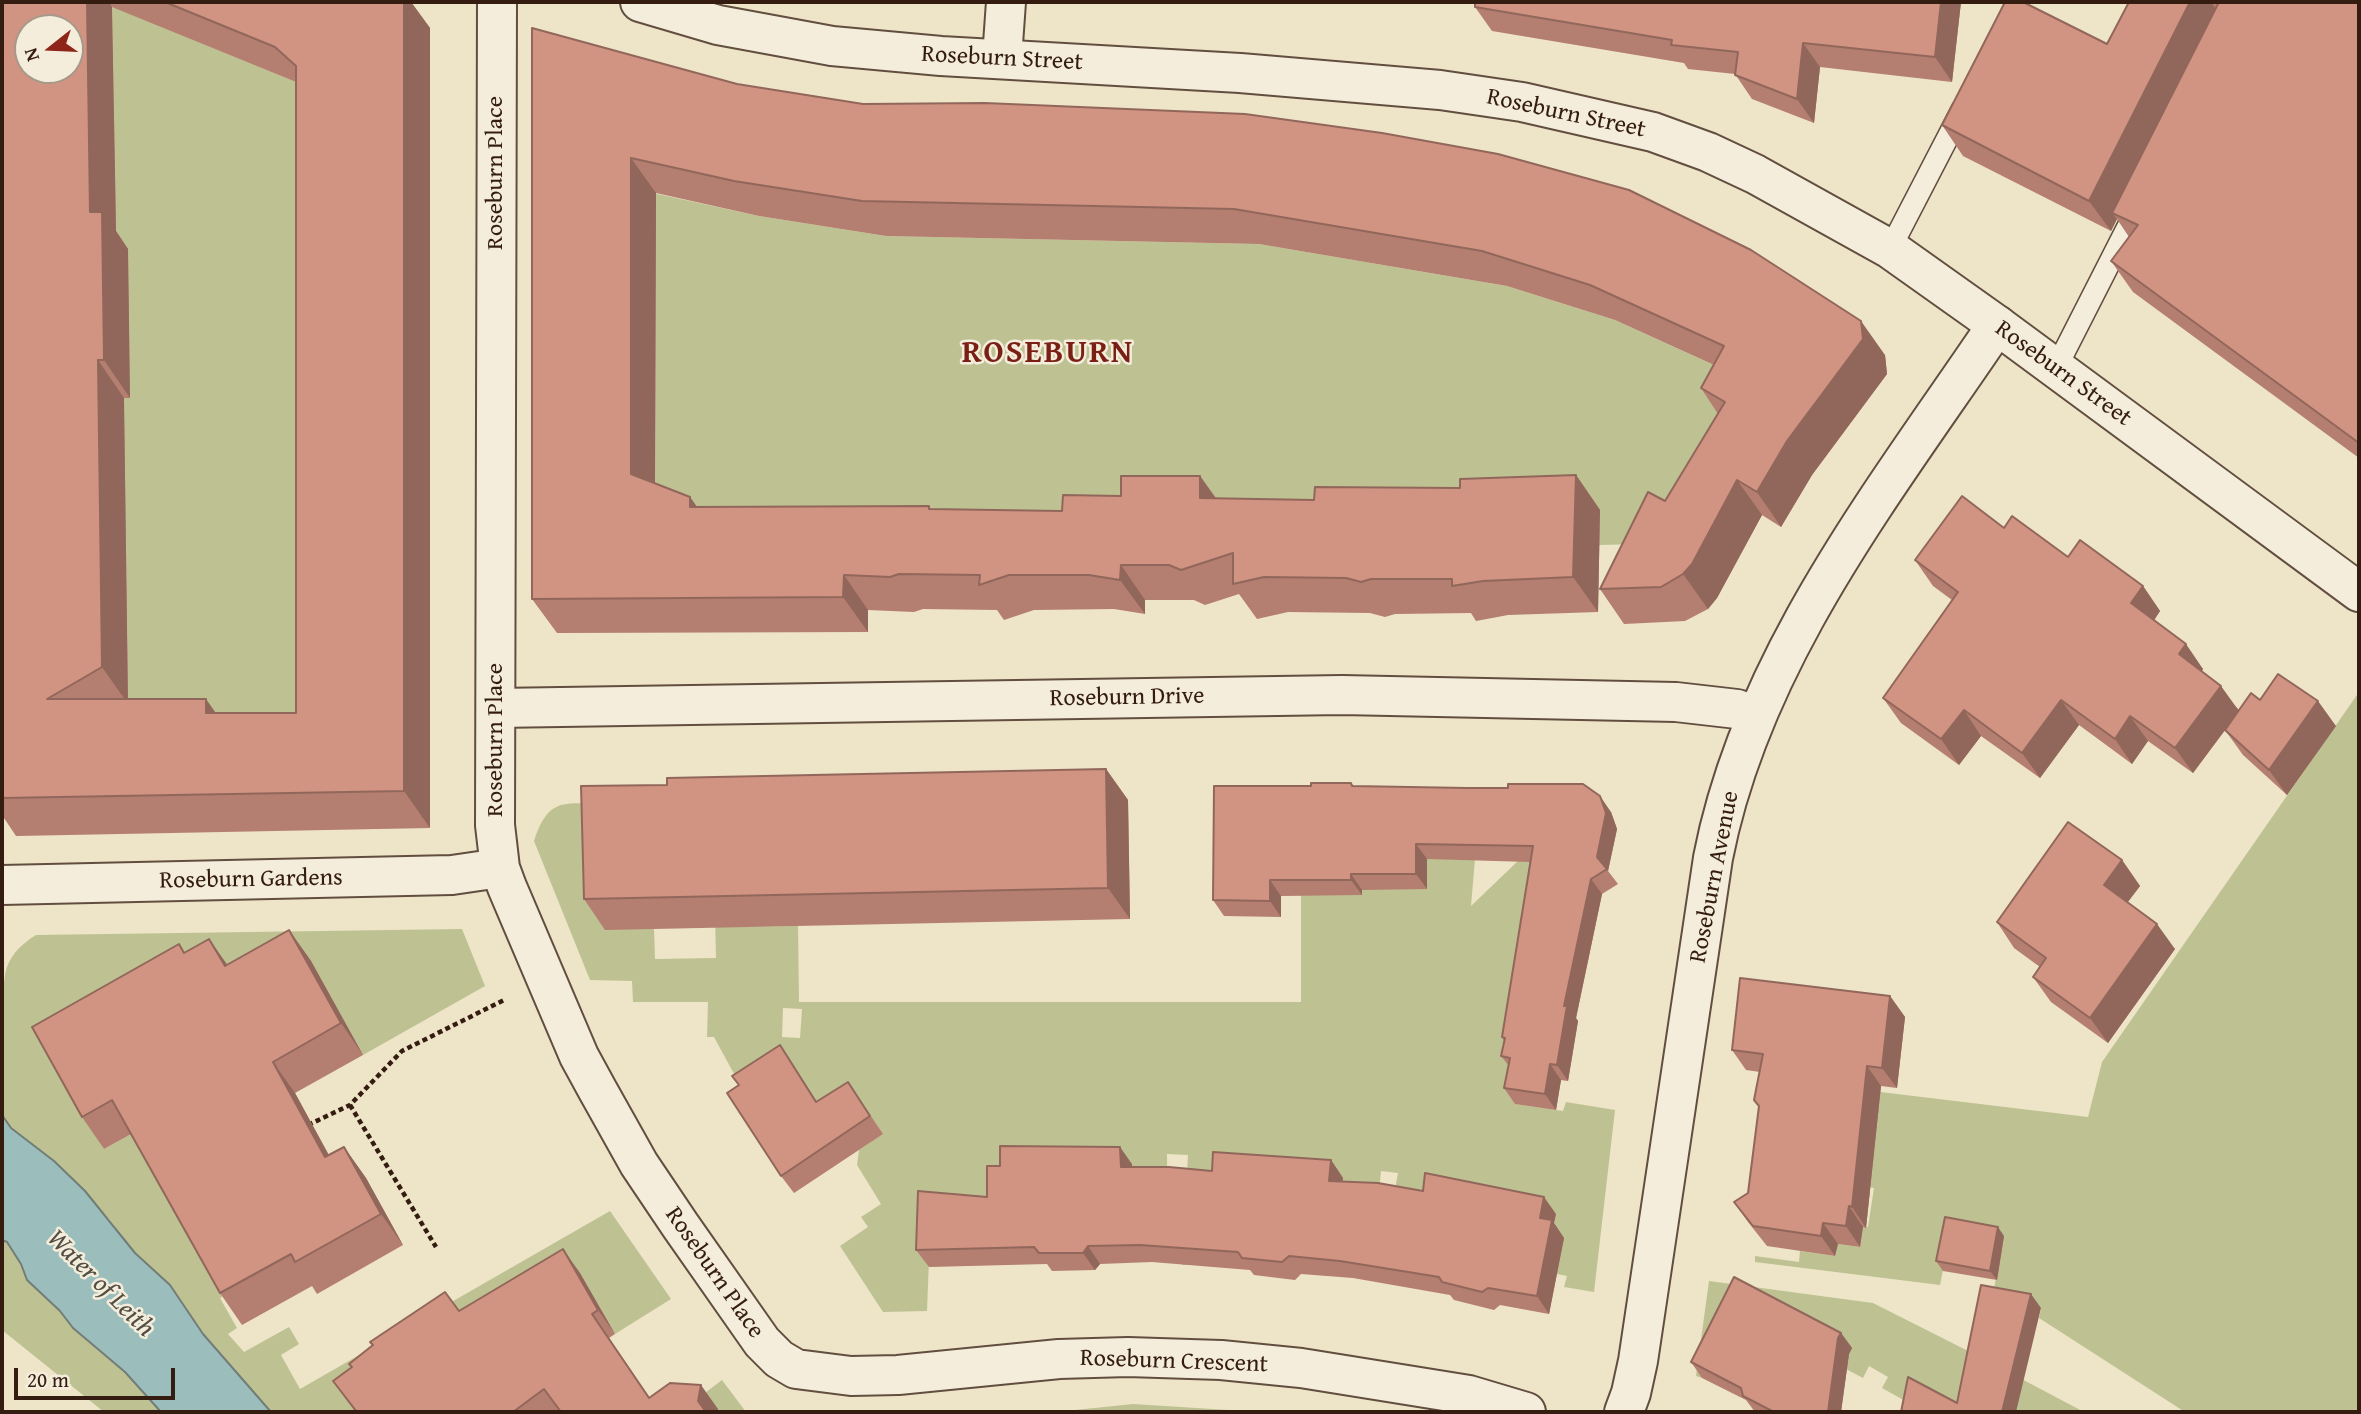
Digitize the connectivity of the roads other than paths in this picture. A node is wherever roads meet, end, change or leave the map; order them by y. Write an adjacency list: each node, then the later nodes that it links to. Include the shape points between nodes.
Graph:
1 (497, 2): 11 (street, Roseburn Place)
2 (640, 2): 4 (street, Roseburn Street, via 718,25 832,46)
3 (1006, 2): 4 (street)
4 (1002, 58): 7 (street, Roseburn Street, via 1240,73 1521,102 1653,132 1708,152)
5 (1973, 88): 7 (lane)
6 (2144, 194): 9 (lane)
7 (1891, 249): 8 (street, Roseburn Street)
8 (1997, 325): 9 (street, Roseburn Street); 12 (street, Roseburn Avenue, via 1840,556)
9 (2056, 368): 10 (street, Roseburn Street)
10 (2359, 592)
11 (496, 708): 12 (street, Roseburn Drive, via 1342,695 1676,702); 13 (street, Roseburn Place, via 495,825)
12 (1757, 716): 17 (street, Roseburn Avenue, via 1715,847 1638,1361)
13 (500, 868): 14 (street, Roseburn Gardens, via 452,874); 15 (street, Roseburn Place, via 579,1056 639,1164 762,1342 796,1369)
14 (8, 885)
15 (818, 1373): 16 (street, Roseburn Crescent, via 898,1375 1059,1359 1222,1360 1469,1395)
16 (1526, 1412)
17 (1624, 1412)

